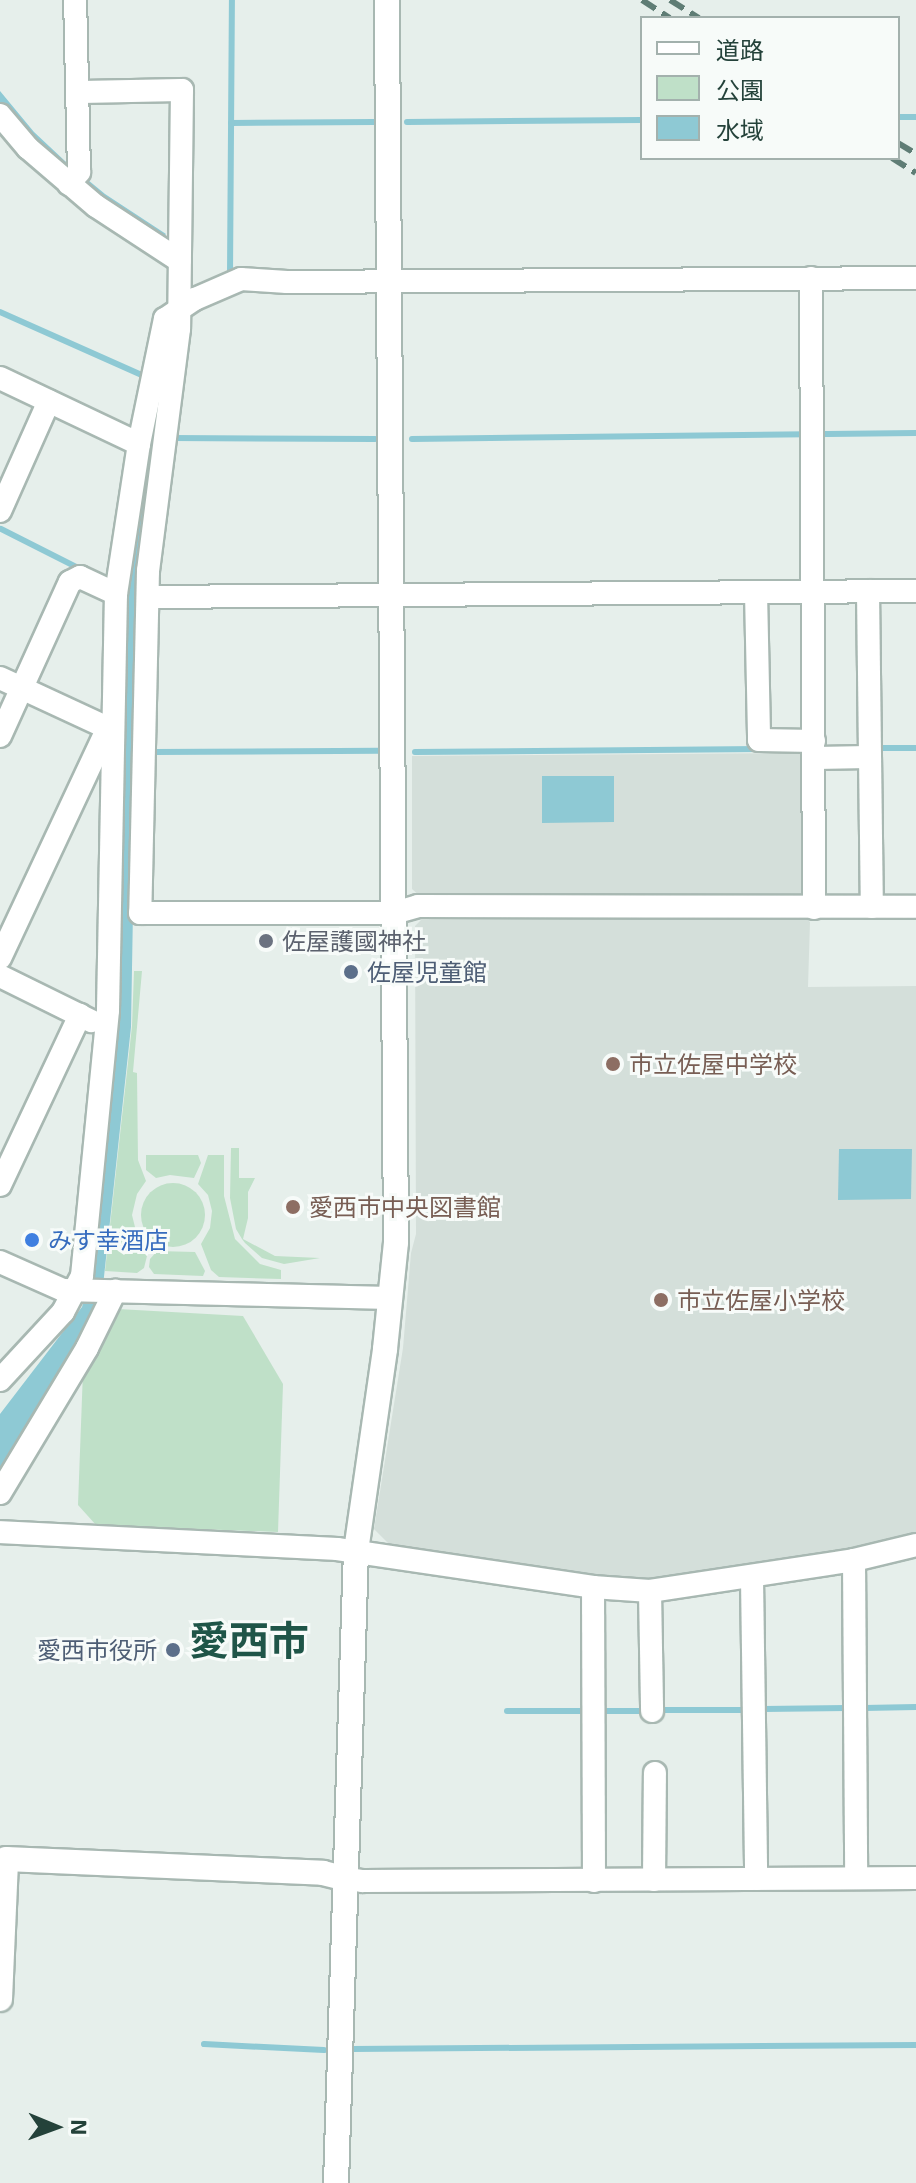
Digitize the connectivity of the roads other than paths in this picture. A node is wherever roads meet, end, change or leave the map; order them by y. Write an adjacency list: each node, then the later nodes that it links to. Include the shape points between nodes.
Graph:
1 (75, 0): 3 (street)
2 (387, 0): 9 (street)
3 (80, 92): 5 (street); 6 (street, via 182,90)
4 (0, 115): 5 (street, via 28,148)
5 (74, 178): 6 (street)
6 (180, 261): 10 (street)
7 (811, 278): 8 (street); 9 (street); 18 (street)
8 (916, 278)
9 (390, 282): 10 (street, via 241,279); 20 (street)
10 (179, 310): 13 (street, via 165,319); 21 (street, via 152,519)
11 (0, 378): 12 (street)
12 (49, 401): 13 (street); 14 (street)
13 (139, 444): 19 (street)
14 (0, 511)
15 (868, 591): 16 (street); 18 (street); 27 (street)
16 (916, 591)
17 (756, 592): 18 (street); 20 (street); 26 (street, via 759,740)
18 (813, 592): 26 (street)
19 (116, 594): 23 (street, via 80,577 70,582); 24 (street)
20 (392, 595): 21 (street); 31 (street)
21 (148, 597): 31 (street, via 140,913)
22 (0, 678): 23 (street)
23 (22, 689): 24 (street); 25 (street)
24 (109, 730): 32 (street); 35 (street)
25 (0, 736)
26 (814, 750): 27 (street); 30 (street)
27 (870, 757): 28 (street)
28 (872, 907): 29 (street); 30 (street)
29 (916, 907)
30 (814, 908): 31 (street, via 418,906)
31 (394, 913): 39 (street, via 396,1242)
32 (0, 958)
33 (0, 976): 34 (street)
34 (80, 1015): 35 (street); 36 (street)
35 (106, 1028): 38 (street, via 82,1276)
36 (0, 1185)
37 (0, 1262): 38 (street, via 53,1287)
38 (96, 1291): 39 (street); 40 (street, via 63,1312); 41 (street, via 87,1348)
39 (390, 1298): 44 (street)
40 (0, 1380)
41 (0, 1493)
42 (0, 1532): 44 (street)
43 (916, 1545): 45 (street)
44 (356, 1551): 47 (street); 52 (street)
45 (854, 1560): 46 (street); 53 (street)
46 (752, 1578): 48 (street); 55 (street)
47 (593, 1587): 48 (street); 57 (street)
48 (650, 1591): 49 (street)
49 (652, 1711)
50 (655, 1773): 56 (street)
51 (3, 1859): 52 (street); 58 (street)
52 (343, 1878): 57 (street); 59 (street)
53 (856, 1878): 54 (street); 55 (street)
54 (916, 1878)
55 (756, 1879): 56 (street)
56 (654, 1880): 57 (street)
57 (594, 1881)
58 (0, 1999)
59 (336, 2183)

